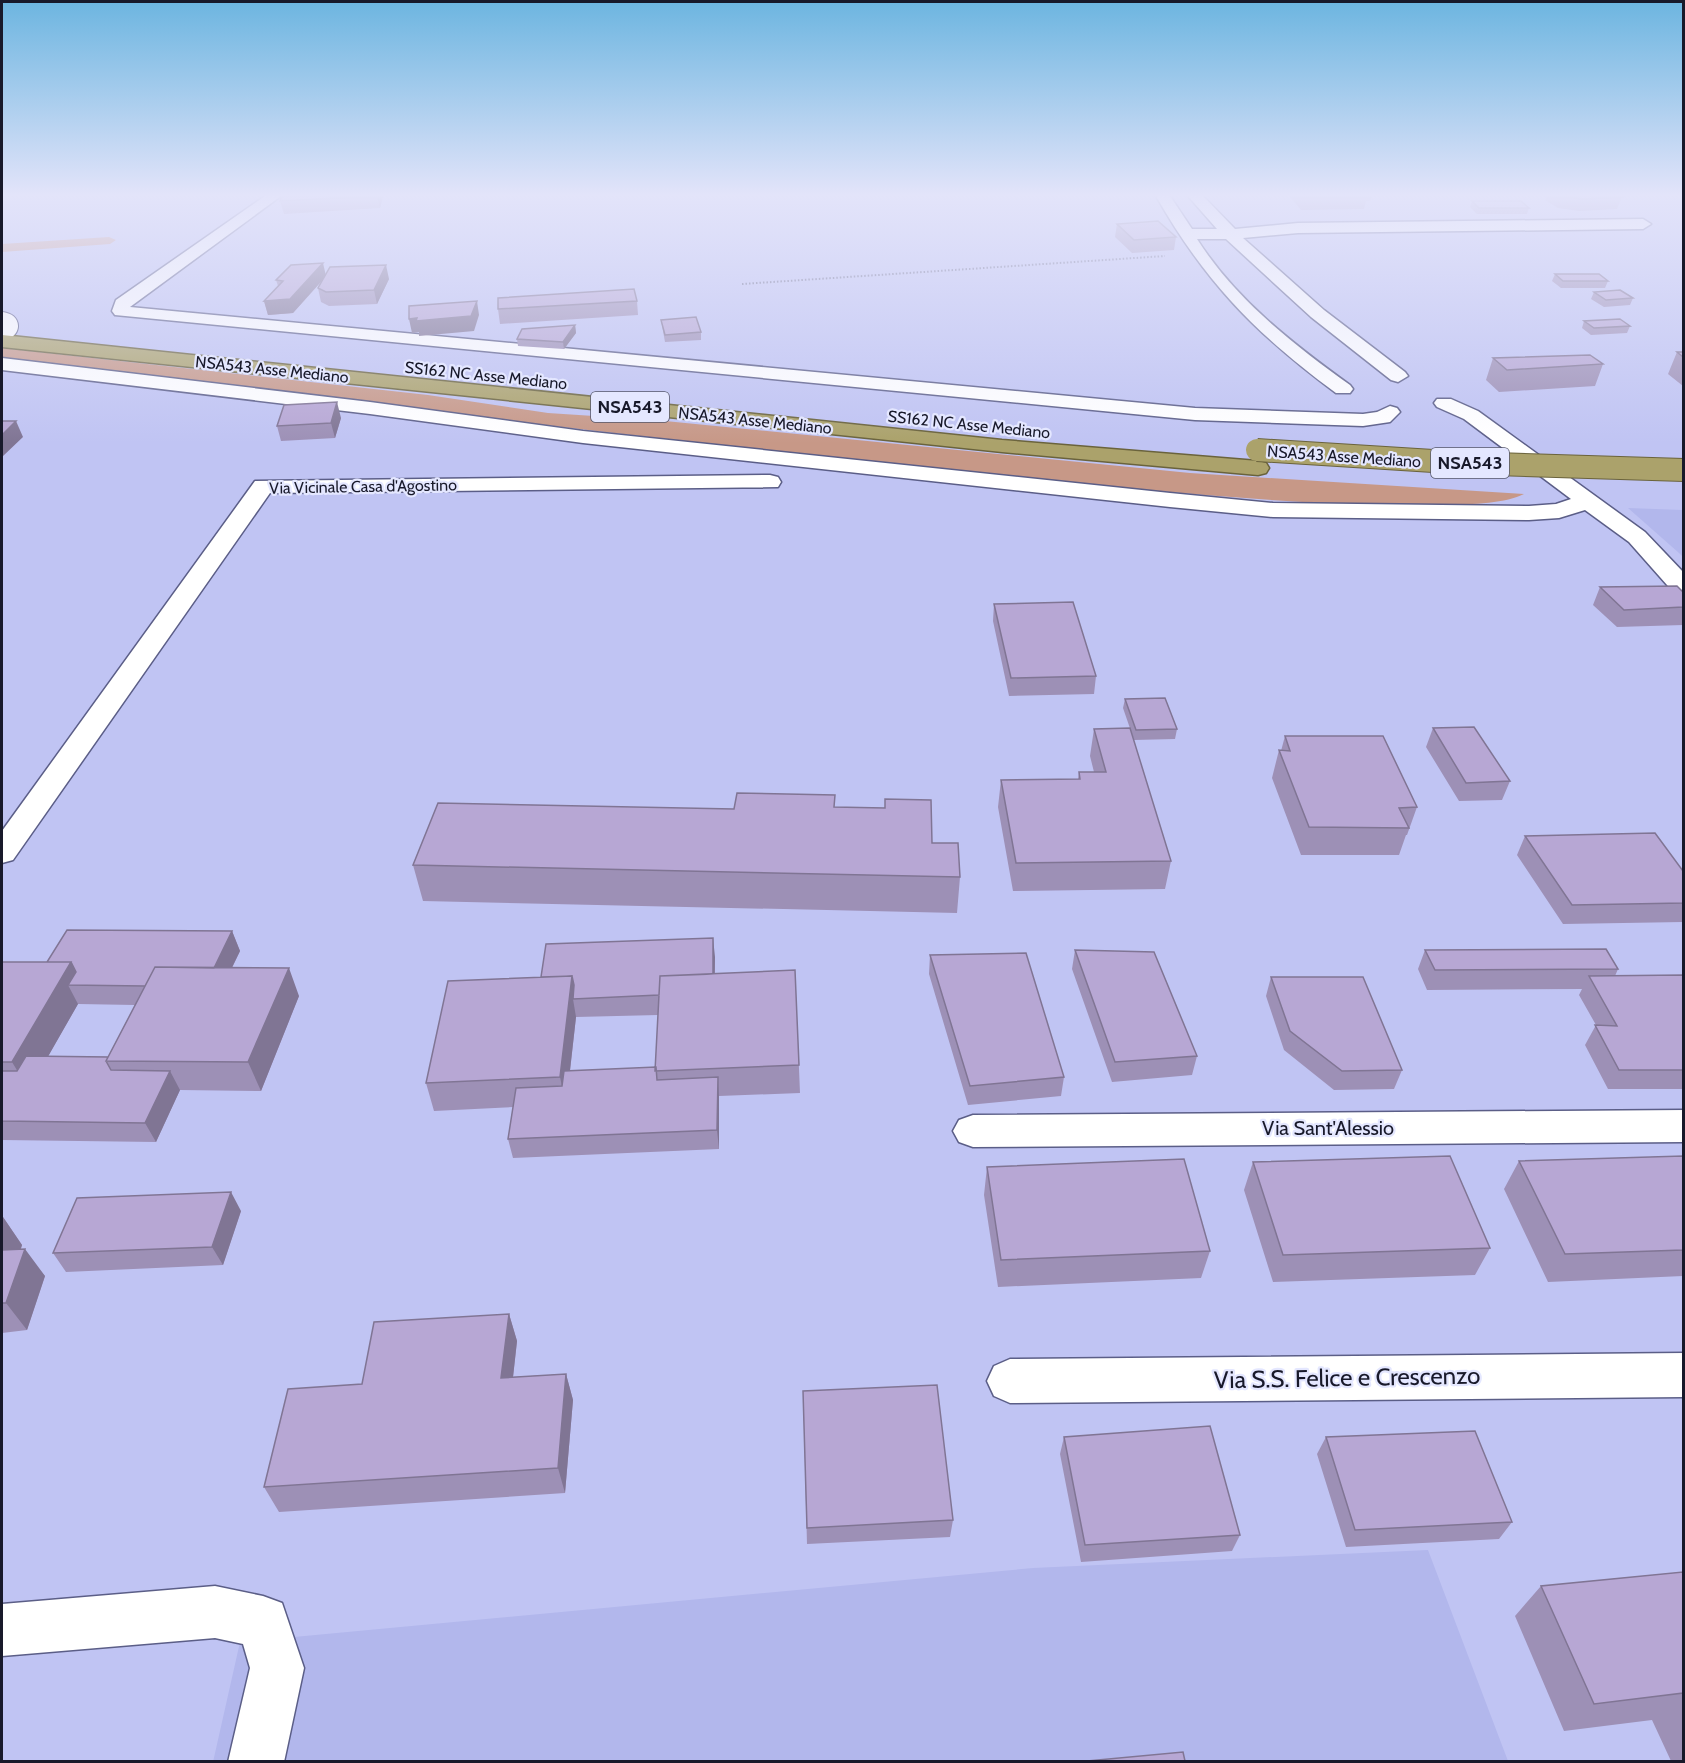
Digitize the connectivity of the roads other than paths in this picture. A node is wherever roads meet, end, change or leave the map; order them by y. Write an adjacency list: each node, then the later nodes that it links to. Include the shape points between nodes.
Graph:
1 (158, 278): 7 (street, via 122,304 121,311 1195,414 1364,420)
2 (1218, 278): 6 (street, via 1265,328)
3 (1279, 278): 6 (street, via 1347,338 1406,377 1360,374 1342,383)
4 (2, 329): 8 (highway, NSA543 Asse Mediano / NSA543, via 1002,446)
5 (2, 364): 12 (street, via 595,438 1273,510 1529,513 1559,511)
6 (1343, 389): 7 (street, via 1358,402)
7 (1421, 407): 12 (street, via 1490,429)
8 (1258, 459): 9 (highway, NSA543 Asse Mediano / NSA543, bridge); 11 (highway, via 1512,482)
9 (1683, 470)
10 (770, 482): 14 (street, Via Vicinale Casa d'Agostino, via 263,486)
11 (1683, 488)
12 (1588, 501): 13 (street, via 1637,537)
13 (1683, 589)
14 (2, 853)
15 (1683, 1125): 16 (street, Via Sant'Alessio)
16 (973, 1131)
17 (1683, 1375): 18 (street, Via S.S. Felice e Crescenzo)
18 (1010, 1381)
19 (2, 1630): 20 (street, via 216,1612 263,1622 277,1668)
20 (256, 1761)

